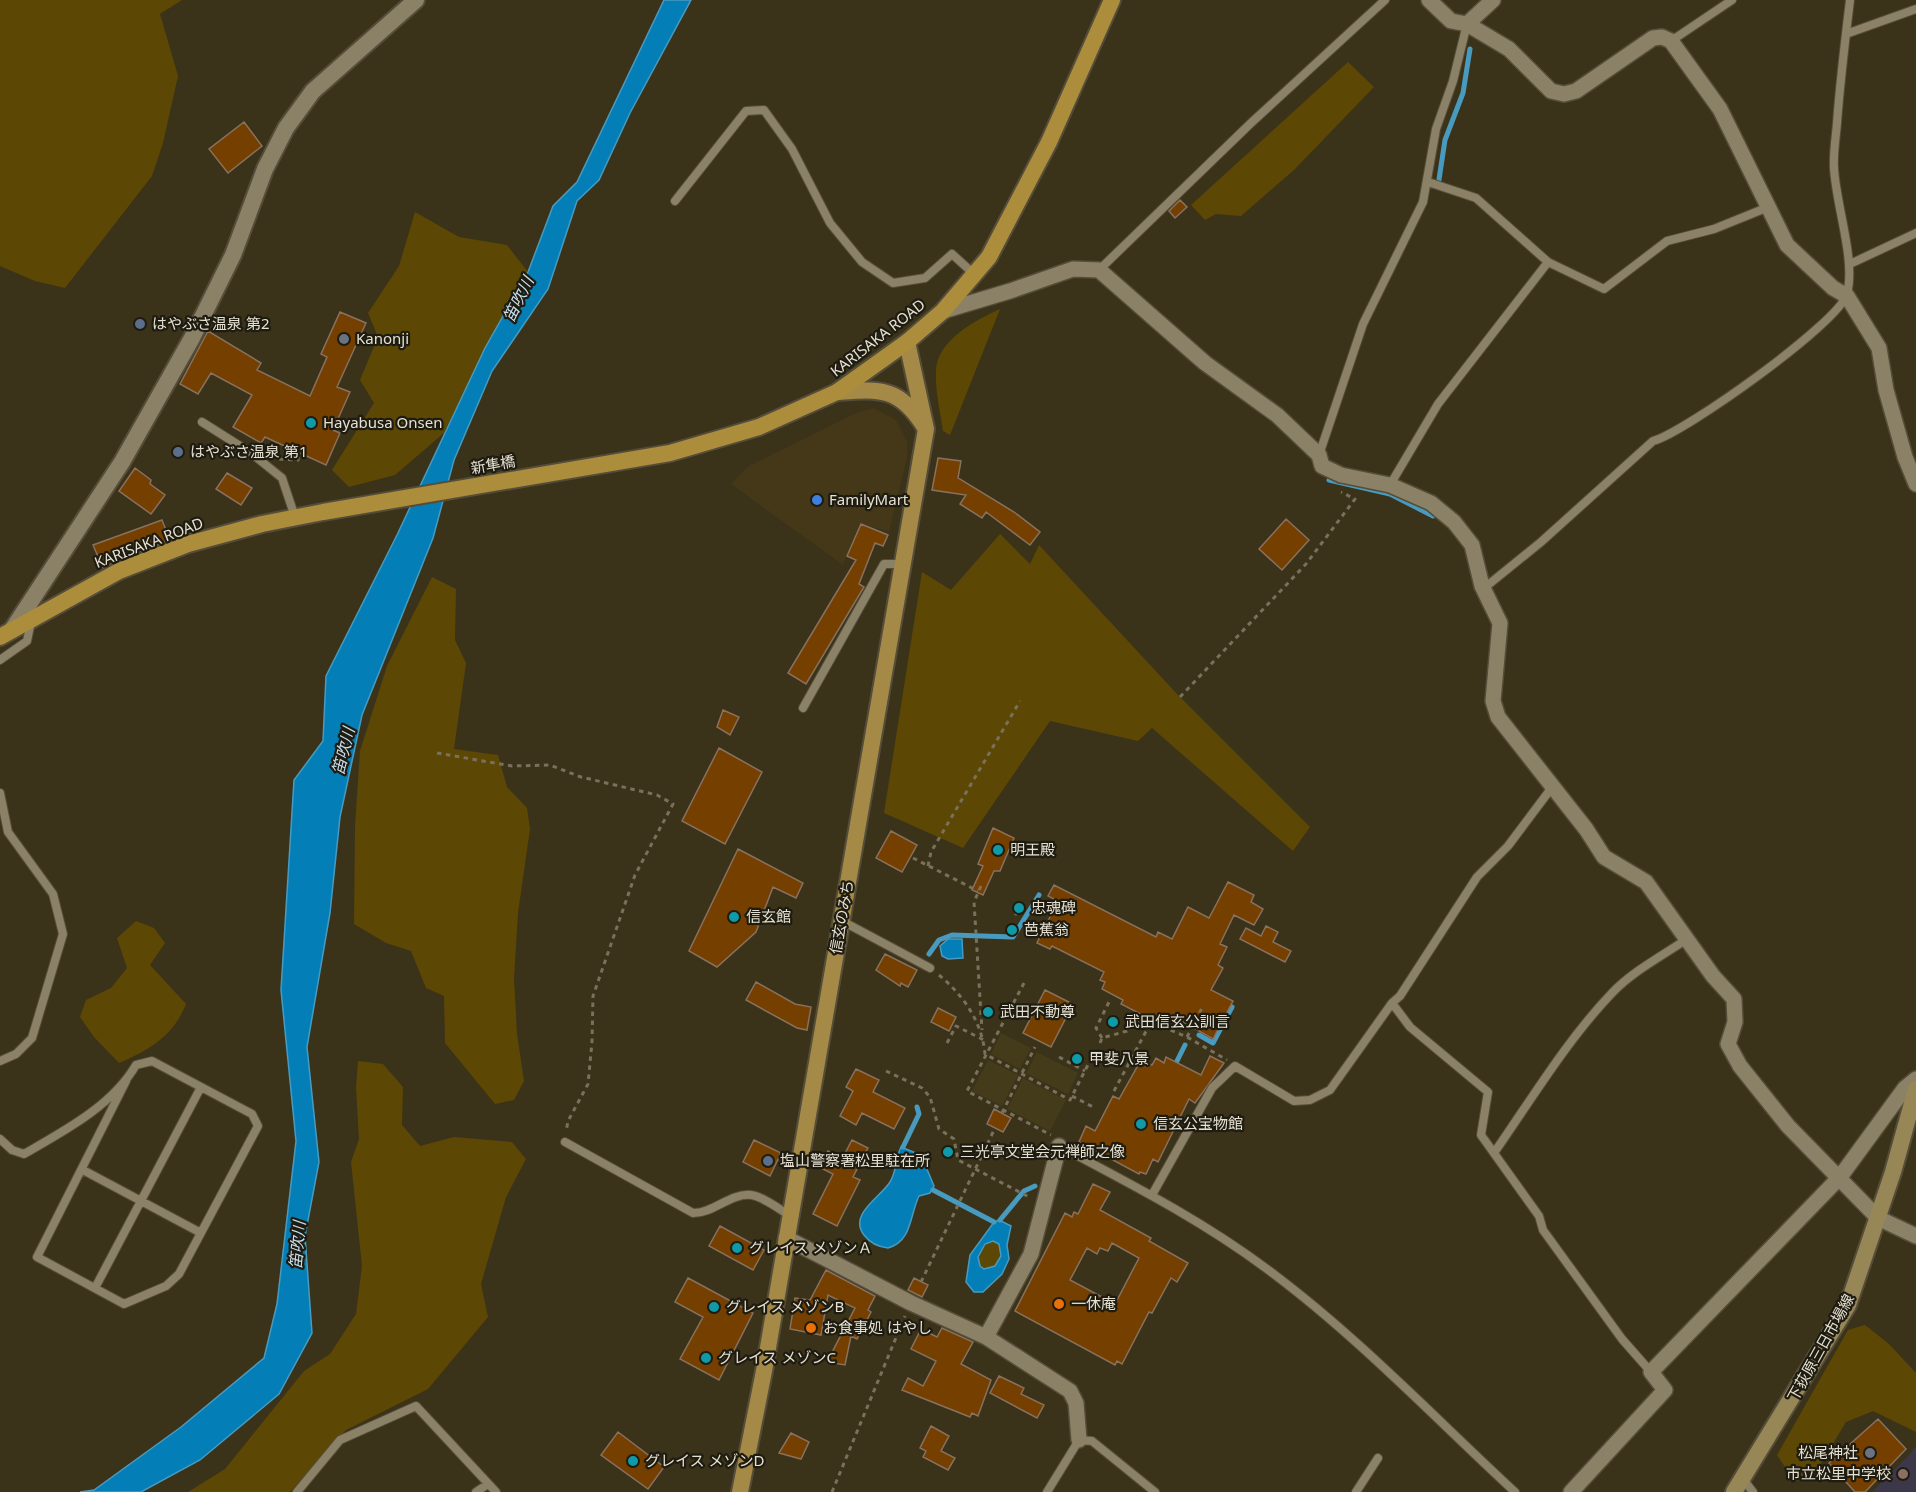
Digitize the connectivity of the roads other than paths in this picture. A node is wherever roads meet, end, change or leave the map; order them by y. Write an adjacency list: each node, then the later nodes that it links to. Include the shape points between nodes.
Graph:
1 (415, 0): 35 (street, via 313,91 286,128 265,169 233,255 192,338 122,462)
2 (1112, 0): 19 (highway, KARISAKA ROAD, via 1022,196)
3 (1385, 0): 18 (lane)
4 (1429, 0): 9 (street, via 1451,21)
5 (1493, 0): 9 (street)
6 (1732, 0): 11 (lane)
7 (1850, 0): 10 (lane)
8 (1916, 9): 10 (lane)
9 (1467, 24): 11 (street, via 1509,49 1551,91 1564,94 1576,91 1653,38); 12 (lane, via 1436,129)
10 (1846, 34): 17 (lane, via 1834,167)
11 (1671, 41): 14 (street, via 1720,109)
12 (1428, 182): 16 (lane, via 1476,198); 27 (lane, via 1423,202 1363,324)
13 (675, 201): 19 (lane, via 746,111 764,110 792,149 830,223 862,262 893,284 925,278 952,254)
14 (1766, 208): 16 (lane, via 1714,229 1667,241 1604,289); 20 (street, via 1787,245)
15 (1916, 233): 17 (lane)
16 (1548, 262): 29 (lane, via 1438,404)
17 (1850, 264): 20 (lane)
18 (1100, 270): 21 (street, via 1073,269); 27 (street, via 1205,363 1277,415)
19 (975, 275): 21 (highway, KARISAKA ROAD)
20 (1846, 296): 28 (street, via 1879,348 1886,390); 33 (lane, via 1829,320 1696,420 1653,441)
21 (943, 311): 22 (highway, KARISAKA ROAD)
22 (907, 342): 23 (highway, KARISAKA ROAD); 25 (main road, 信玄のみち)
23 (837, 392): 25 (main road, via 878,388 904,403); 26 (highway, KARISAKA ROAD, via 759,427)
24 (202, 422): 31 (lane, via 282,478)
25 (926, 429): 32 (main road, 信玄のみち)
26 (670, 453): 30 (highway, 新隼橋)
27 (1319, 455): 29 (street, via 1322,466 1341,475)
28 (1916, 484)
29 (1390, 485): 33 (street, via 1431,503 1454,522 1472,545)
30 (322, 512): 31 (highway, KARISAKA ROAD)
31 (295, 518): 34 (highway, KARISAKA ROAD, via 188,544 119,571)
32 (901, 564): 37 (lane, via 884,564); 40 (main road, 信玄のみち)
33 (1483, 589): 38 (street, via 1500,623 1493,701 1498,717)
34 (32, 619): 35 (highway, KARISAKA ROAD); 36 (lane, via 27,641)
35 (6, 634)
36 (0, 660)
37 (802, 708)
38 (1553, 786): 41 (street, via 1604,857 1646,882); 43 (lane, via 1508,846 1478,878)
39 (0, 793): 44 (lane, via 8,832 53,894 63,934 32,1038 16,1054)
40 (842, 921): 42 (lane); 57 (main road, 信玄のみち)
41 (1687, 939): 52 (lane, via 1611,994); 54 (street, via 1734,999 1735,1022 1728,1044 1740,1065 1788,1126)
42 (930, 968)
43 (1392, 1003): 52 (lane, via 1410,1027 1488,1092 1481,1135); 55 (lane, via 1330,1090 1310,1100 1294,1101 1236,1066 1212,1088)
44 (0, 1061)
45 (1916, 1079): 54 (street, via 1905,1088)
46 (126, 1081): 47 (lane, via 136,1065 152,1061); 49 (lane, via 74,1125 24,1154); 53 (lane)
47 (201, 1087): 56 (lane); 59 (lane, via 252,1114 258,1126)
48 (1916, 1089): 58 (main road, 下荻原三日市場線)
49 (0, 1139)
50 (565, 1142): 57 (lane, via 693,1213 705,1213 752,1194)
51 (1059, 1146): 55 (lane); 63 (street, via 1031,1254)
52 (1494, 1153): 64 (lane, via 1539,1216 1543,1230 1622,1339)
53 (83, 1170): 56 (lane); 62 (lane, via 37,1257)
54 (1840, 1177): 58 (street); 64 (street)
55 (1152, 1195): 76 (lane, via 1271,1271 1343,1332)
56 (141, 1201): 59 (lane); 62 (lane)
57 (789, 1215): 61 (main road, 信玄のみち)
58 (1878, 1218): 60 (street); 68 (main road, 下荻原三日市場線, via 1848,1305)
59 (201, 1233): 62 (lane, via 179,1274 166,1286 124,1304)
60 (1916, 1236)
61 (786, 1238): 63 (street); 72 (main road, 信玄のみち)
62 (95, 1288)
63 (986, 1337): 65 (street, via 1070,1391 1076,1403)
64 (1651, 1372): 77 (street, via 1665,1390)
65 (1079, 1440): 73 (lane); 74 (lane, via 1092,1441)
66 (1378, 1458): 75 (lane)
67 (488, 1484): 69 (lane, via 416,1406 340,1440); 70 (lane); 71 (lane)
68 (1738, 1485): 78 (lane)
69 (297, 1492)
70 (476, 1492)
71 (496, 1492)
72 (740, 1492)
73 (1047, 1492)
74 (1155, 1492)
75 (1356, 1492)
76 (1515, 1492)
77 (1571, 1492)
78 (1754, 1492)

